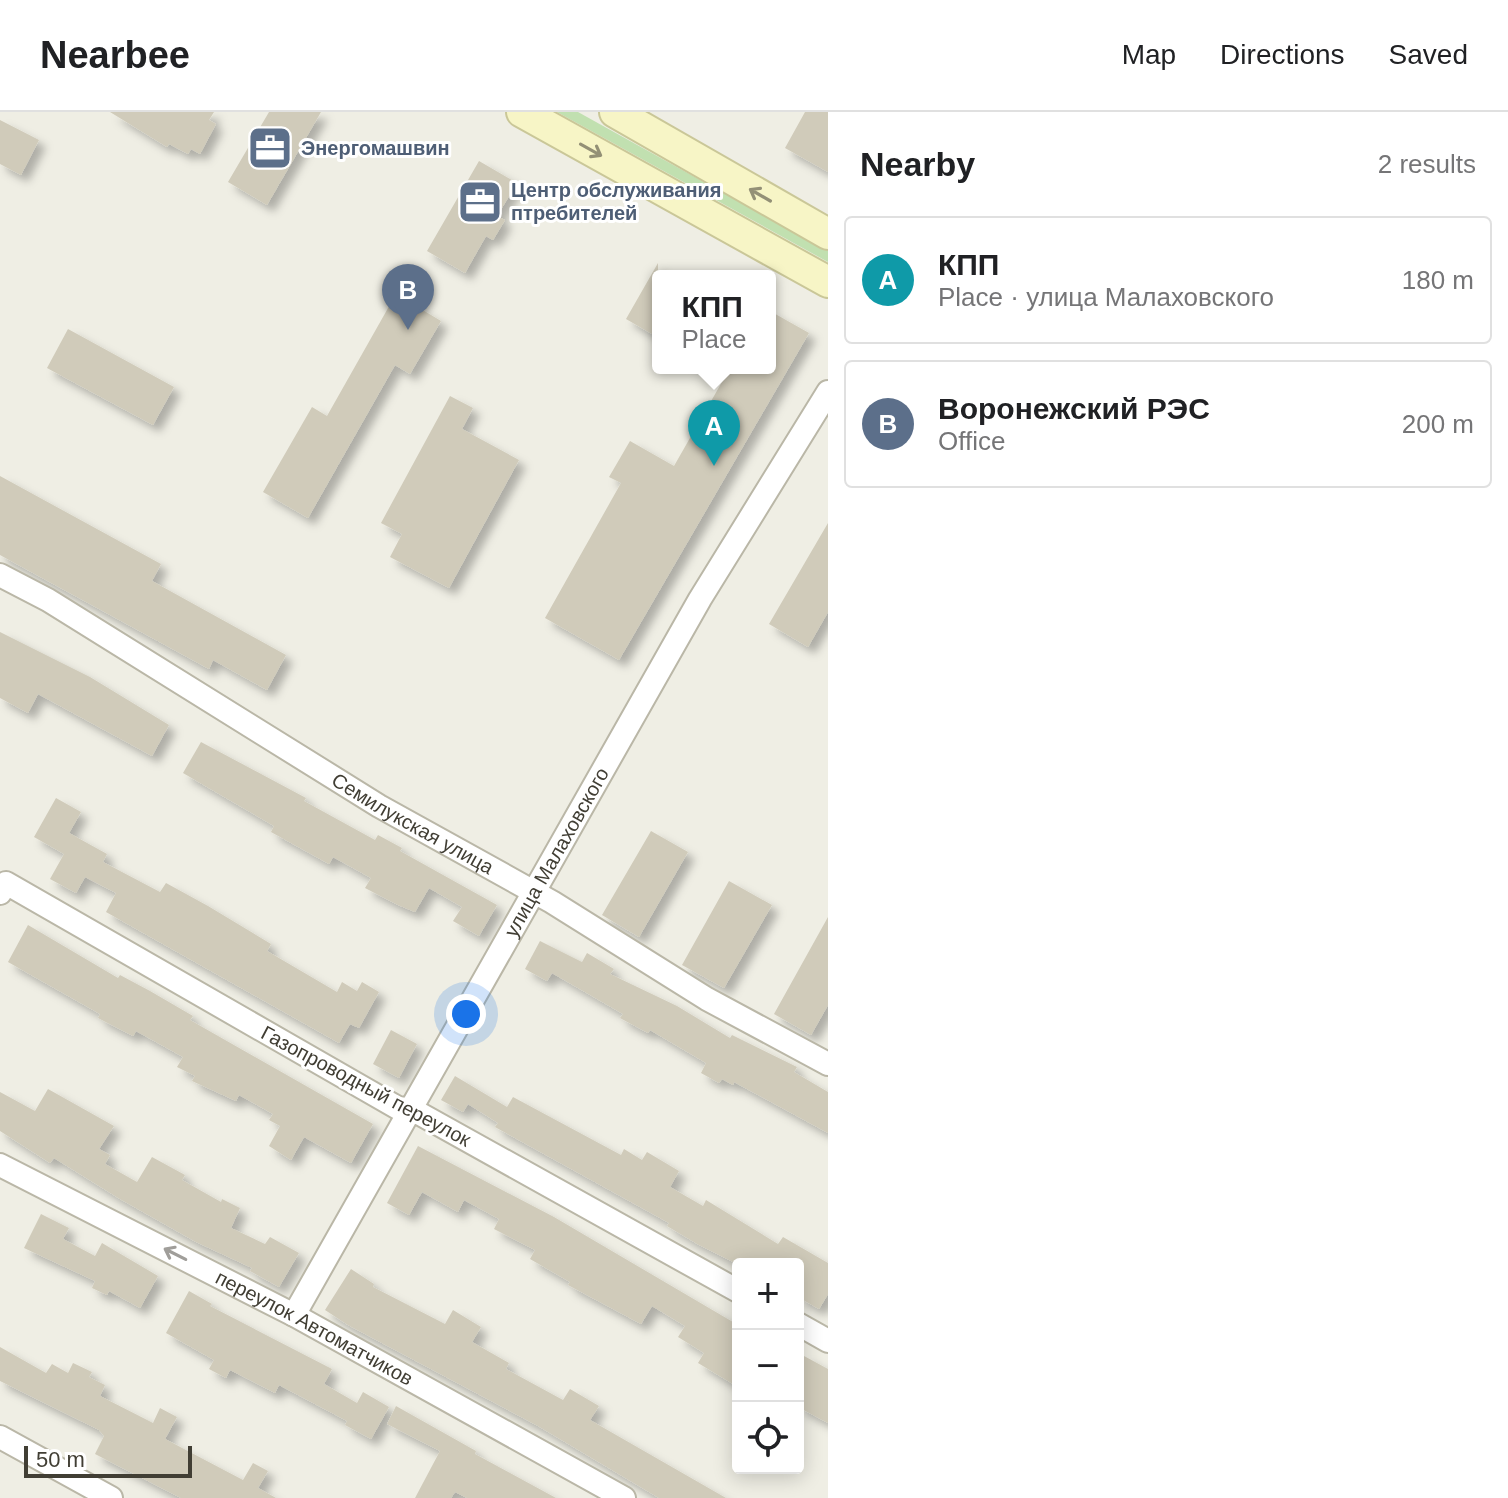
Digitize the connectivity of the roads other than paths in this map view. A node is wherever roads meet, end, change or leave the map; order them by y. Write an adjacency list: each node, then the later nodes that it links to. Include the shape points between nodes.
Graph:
1 (522, 112): 4 (main road, one-way to 4)
2 (615, 112): 3 (main road, one-way to 2)
3 (828, 234)
4 (828, 282)
5 (828, 392): 8 (street, улица Малаховского, via 700,599)
6 (0, 575): 8 (street, Семилукская улица, via 379,806)
7 (0, 893): 10 (street, Газопроводный переулок, via 6,883 398,1108)
8 (535, 894): 9 (street, Семилукская улица, via 707,999); 10 (street, улица Малаховского)
9 (828, 1064)
10 (413, 1110): 12 (street, Газопроводный переулок); 13 (street, улица Малаховского)
11 (0, 1165): 13 (street, переулок Автоматчиков, one-way to 11)
12 (732, 1288)
13 (294, 1315): 18 (street, переулок Автоматчиков)
14 (804, 1327): 15 (street)
15 (828, 1341)
16 (0, 1437): 17 (street)
17 (111, 1498)
18 (624, 1498)

